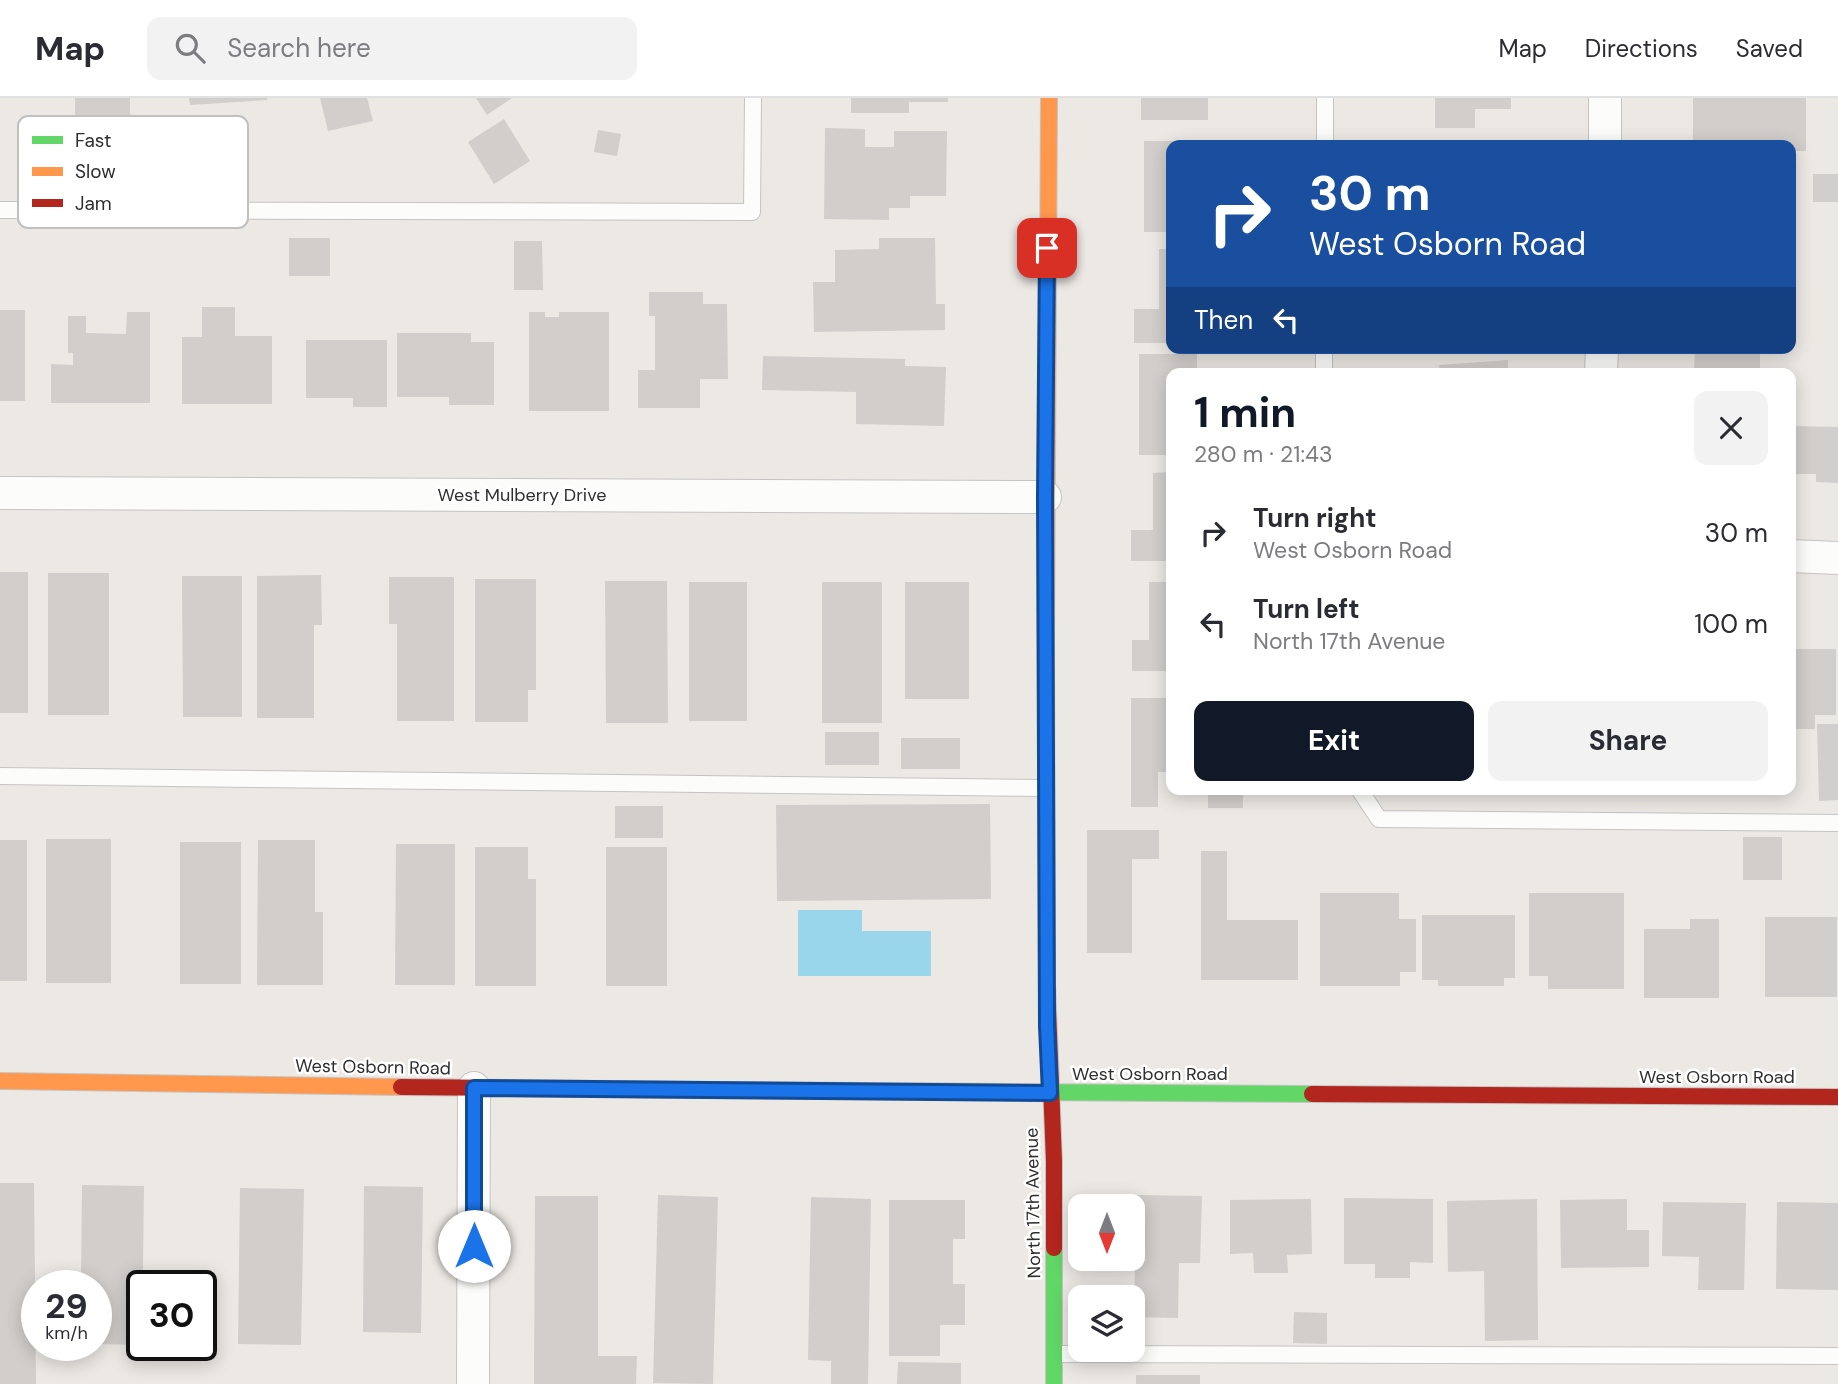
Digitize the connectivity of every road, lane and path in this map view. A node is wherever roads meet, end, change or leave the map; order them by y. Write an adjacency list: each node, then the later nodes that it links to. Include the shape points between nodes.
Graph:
1 (753, 98): 9 (lane, via 752,212)
2 (1049, 98): 11 (street, North 17th Avenue)
3 (1325, 98): 5 (lane)
4 (1605, 98): 6 (street)
5 (1325, 140)
6 (1605, 140)
7 (0, 210): 8 (lane)
8 (18, 210)
9 (248, 211)
10 (0, 493): 11 (street, West Mulberry Drive)
11 (1045, 497): 15 (street, North 17th Avenue)
12 (1796, 556): 13 (street)
13 (1838, 558)
14 (0, 776): 15 (lane)
15 (1046, 788): 20 (street, North 17th Avenue)
16 (1363, 795): 17 (lane, via 1379,819)
17 (1838, 823)
18 (0, 1081): 19 (street, West Osborn Road)
19 (474, 1088): 20 (street, West Osborn Road); 24 (street)
20 (1050, 1093): 21 (street, West Osborn Road); 22 (street, North 17th Avenue)
21 (1838, 1097)
22 (1054, 1354): 23 (lane); 25 (street, North 17th Avenue)
23 (1838, 1356)
24 (473, 1384)
25 (1054, 1384)

